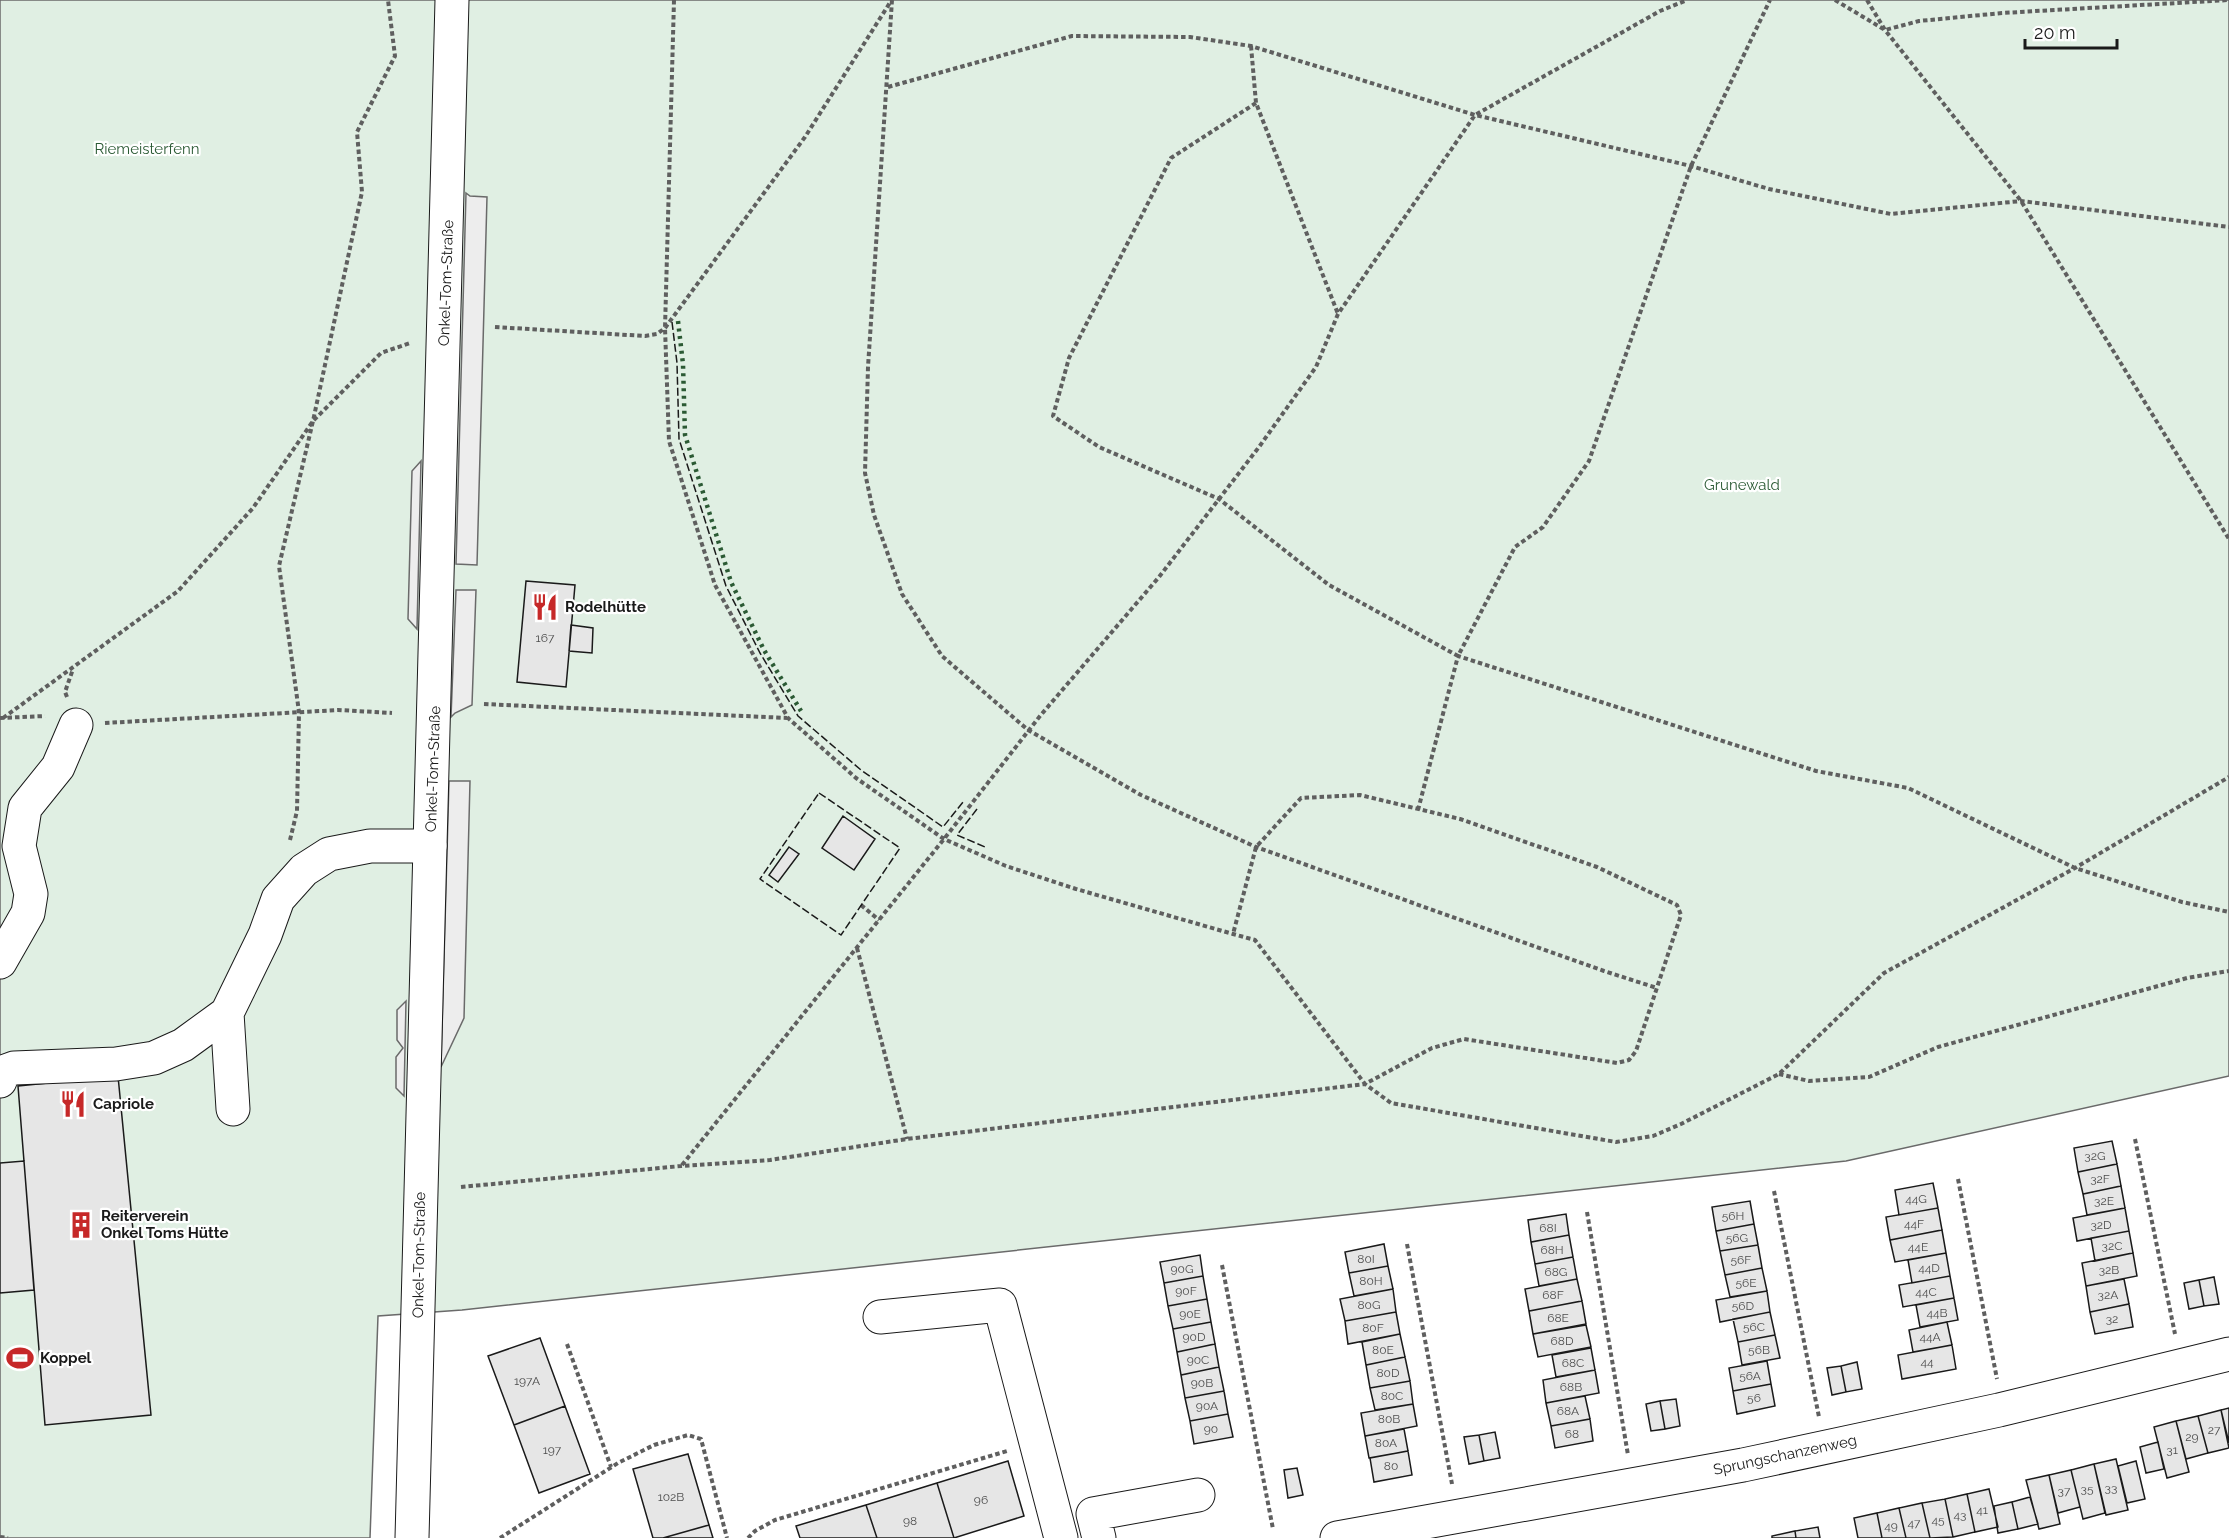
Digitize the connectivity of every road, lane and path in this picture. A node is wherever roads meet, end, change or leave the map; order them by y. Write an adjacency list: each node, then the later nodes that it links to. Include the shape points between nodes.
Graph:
1 (388, 0): 22 (path, via 395,56 357,132 362,192)
2 (452, 0): 37 (main road, Onkel-Tom-Straße)
3 (674, 0): 20 (path)
4 (892, 0): 12 (path); 20 (path, via 805,137)
5 (1687, 0): 14 (path, via 1660,11)
6 (1770, 0): 15 (path)
7 (1835, 0): 10 (path)
8 (1867, 0): 10 (path)
9 (2229, 0): 10 (path, via 2002,13 1919,21)
10 (1885, 30): 16 (path)
11 (1251, 46): 12 (path, via 1190,38 1072,36); 13 (path); 14 (path)
12 (888, 87): 32 (path, via 868,367 865,473 874,514 902,594 942,656)
13 (1256, 104): 18 (path); 23 (path, via 1171,158 1068,358 1053,417 1099,447)
14 (1475, 115): 15 (path); 18 (path)
15 (1691, 166): 16 (path, via 1769,189 1891,214); 25 (path, via 1589,461 1543,527 1515,548)
16 (2021, 201): 17 (path); 24 (path)
17 (2229, 227)
18 (1338, 314): 23 (path, via 1316,367)
19 (495, 327): 20 (path, via 645,336)
20 (665, 328): 30 (path, via 669,441 690,510 715,585)
21 (410, 343): 22 (path, via 381,352)
22 (313, 421): 27 (path, via 279,566); 29 (path, via 253,507 178,591)
23 (1219, 499): 25 (path, via 1329,585); 32 (path, via 1159,577)
24 (2229, 539)
25 (1458, 656): 34 (path); 39 (path, via 1816,771 1908,788)
26 (484, 704): 30 (path)
27 (299, 712): 28 (path); 31 (path); 36 (path, via 297,811)
28 (392, 713)
29 (1, 718): 31 (path, via 46,716)
30 (788, 718): 35 (path, via 856,778)
31 (76, 725): 45 (main road, via 58,767 25,808 19,846 31,894 28,913)
32 (1029, 730): 35 (path); 38 (path, via 1141,795)
33 (2229, 777): 39 (path)
34 (1418, 810): 38 (path, via 1360,795 1301,798); 47 (path, via 1460,819 1597,867 1677,905 1681,915)
35 (944, 839): 42 (path); 43 (path, via 1066,886)
36 (288, 845)
37 (430, 846): 48 (main road, via 370,846 329,854 304,870 278,899); 76 (main road, Onkel-Tom-Straße)
38 (1256, 847): 43 (path); 47 (path)
39 (2074, 868): 41 (path, via 2182,902); 50 (path, via 1884,973)
40 (861, 905): 42 (path)
41 (2229, 912)
42 (879, 920): 44 (path)
43 (1233, 934): 51 (path, via 1255,940)
44 (857, 948): 53 (path); 55 (path)
45 (0, 962)
46 (2229, 971): 50 (path, via 2187,978 1938,1047 1869,1077 1809,1082)
47 (1657, 988): 51 (path, via 1636,1051 1629,1059 1617,1063 1464,1039 1432,1048)
48 (227, 1014): 49 (main road, via 190,1040 154,1058 116,1065 14,1068); 52 (main road)
49 (1, 1074)
50 (1779, 1074): 51 (path, via 1653,1136 1616,1142 1391,1103)
51 (1365, 1084): 53 (path)
52 (232, 1109)
53 (906, 1139): 55 (path, via 770,1160)
54 (2135, 1139): 63 (path)
55 (681, 1166): 57 (path)
56 (1958, 1179): 66 (path)
57 (461, 1187)
58 (1773, 1191): 67 (path)
59 (1587, 1212): 69 (path)
60 (1407, 1244): 71 (path)
61 (1222, 1265): 73 (path)
62 (880, 1317): 68 (main road, via 1000,1305)
63 (2175, 1335)
64 (567, 1344): 70 (path)
65 (2229, 1354): 82 (main road, Sprungschanzenweg, via 2000,1410 1743,1465)
66 (1999, 1388)
67 (1821, 1426)
68 (1042, 1463): 79 (path, via 1029,1463 1018,1448 775,1520); 80 (main road)
69 (1629, 1465)
70 (611, 1467): 77 (path); 78 (path, via 654,1445 688,1435 702,1439)
71 (1452, 1485)
72 (1198, 1495): 81 (main road, via 1093,1514)
73 (1273, 1529)
74 (0, 1537): 75 (path)
75 (8, 1538)
76 (412, 1538)
77 (500, 1538)
78 (727, 1538)
79 (748, 1538)
80 (1061, 1538)
81 (1099, 1538)
82 (1336, 1538)

